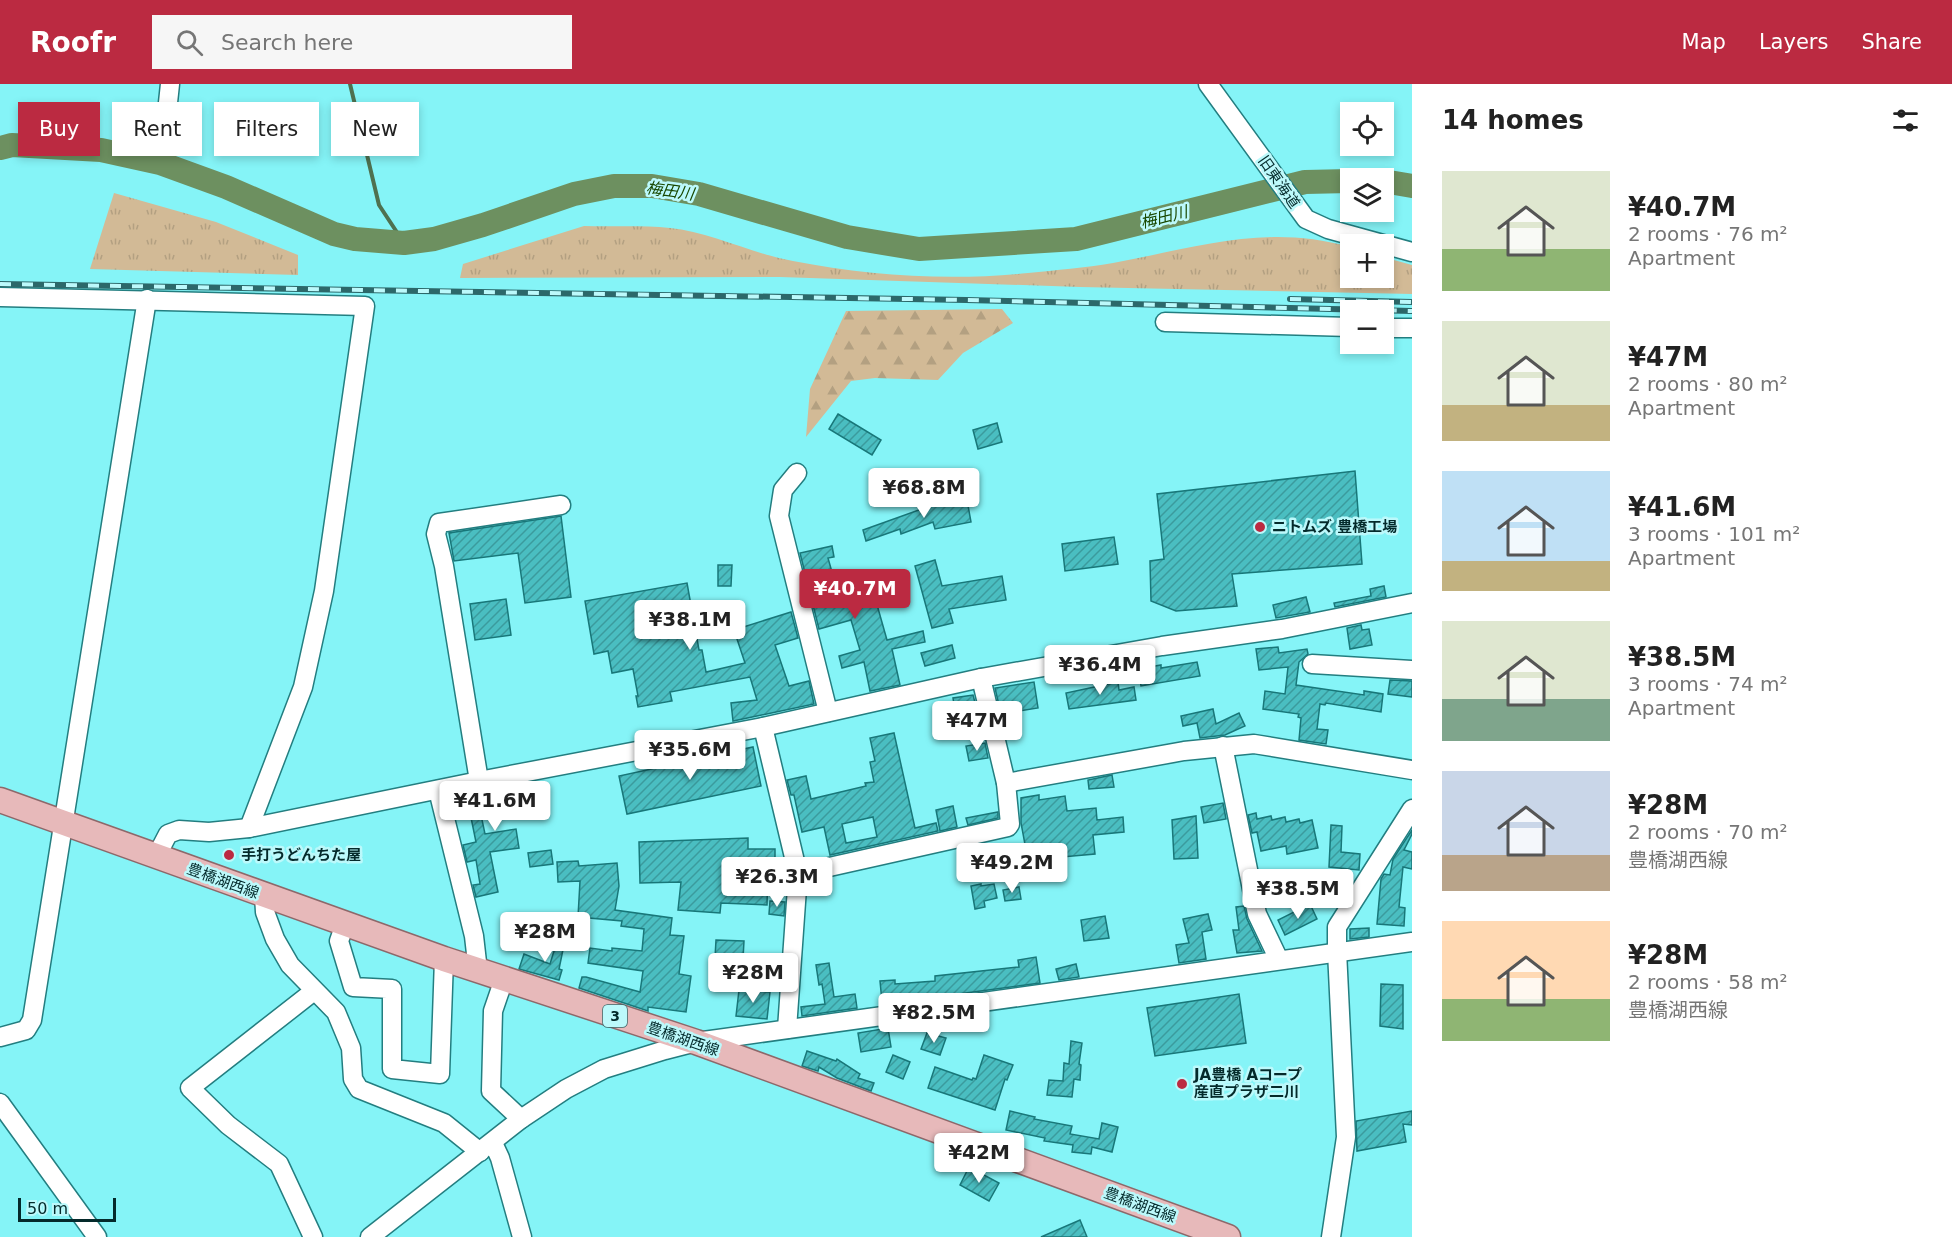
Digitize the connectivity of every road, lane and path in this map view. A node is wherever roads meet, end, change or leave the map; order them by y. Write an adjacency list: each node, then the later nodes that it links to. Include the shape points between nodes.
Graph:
1 (170, 84): 3 (street)
2 (1208, 84): 4 (street, 旧東海道, via 1306,219 1328,229)
3 (168, 102)
4 (1412, 252)
5 (0, 297): 6 (street)
6 (147, 299): 26 (street); 27 (street, via 365,306 324,591 303,687)
7 (1166, 322): 8 (street)
8 (1340, 327)
9 (1394, 328): 10 (street)
10 (1412, 328)
11 (797, 473): 17 (street, via 783,490 779,516)
12 (561, 505): 21 (street, via 439,523 436,534)
13 (1412, 603): 16 (street, via 1282,630 1162,646)
14 (1312, 664): 15 (street)
15 (1412, 670)
16 (981, 678): 17 (street); 22 (street)
17 (828, 712): 18 (street)
18 (763, 727): 21 (street); 29 (street)
19 (1223, 746): 20 (street, via 1254,744); 22 (street); 35 (street, via 1257,914)
20 (1412, 770)
21 (479, 780): 23 (street)
22 (1006, 783): 29 (street, via 1008,827)
23 (438, 790): 27 (street); 36 (street, via 474,936)
24 (0, 800): 26 (main road, 豊橋湖西線 / 3)
25 (1412, 809): 33 (street, via 1337,927)
26 (64, 824): 28 (main road, 豊橋湖西線 / 3); 40 (street, via 32,1020 26,1030)
27 (249, 828): 28 (street, via 179,830 168,834)
28 (156, 857): 30 (main road, 豊橋湖西線 / 3)
29 (798, 874): 39 (street)
30 (264, 895): 31 (main road, 豊橋湖西線 / 3); 38 (street, via 265,912 275,939 290,965)
31 (345, 924): 34 (main road, 豊橋湖西線 / 3); 34 (street, via 339,941 353,987 392,989 392,1069 440,1074)
32 (1412, 942): 33 (street)
33 (1337, 951): 35 (street); 50 (street, via 1346,1137)
34 (444, 959): 36 (main road, 豊橋湖西線 / 3)
35 (1279, 960): 39 (street)
36 (478, 971): 37 (main road, 豊橋湖西線 / 3)
37 (504, 979): 41 (main road, 豊橋湖西線 / 3); 43 (street, via 492,1011 491,1091)
38 (314, 991): 44 (street, via 336,1012 351,1048 353,1079 359,1089 444,1123); 46 (street, via 190,1088 228,1125 279,1164)
39 (787, 1029): 41 (street)
40 (0, 1037)
41 (696, 1042): 43 (street, via 604,1069); 49 (main road, 豊橋湖西線 / 3)
42 (0, 1103): 45 (street)
43 (521, 1119): 44 (street)
44 (486, 1148): 47 (street); 48 (street, via 500,1158)
45 (97, 1237)
46 (313, 1237)
47 (370, 1237)
48 (522, 1237)
49 (1228, 1237)
50 (1331, 1237)

